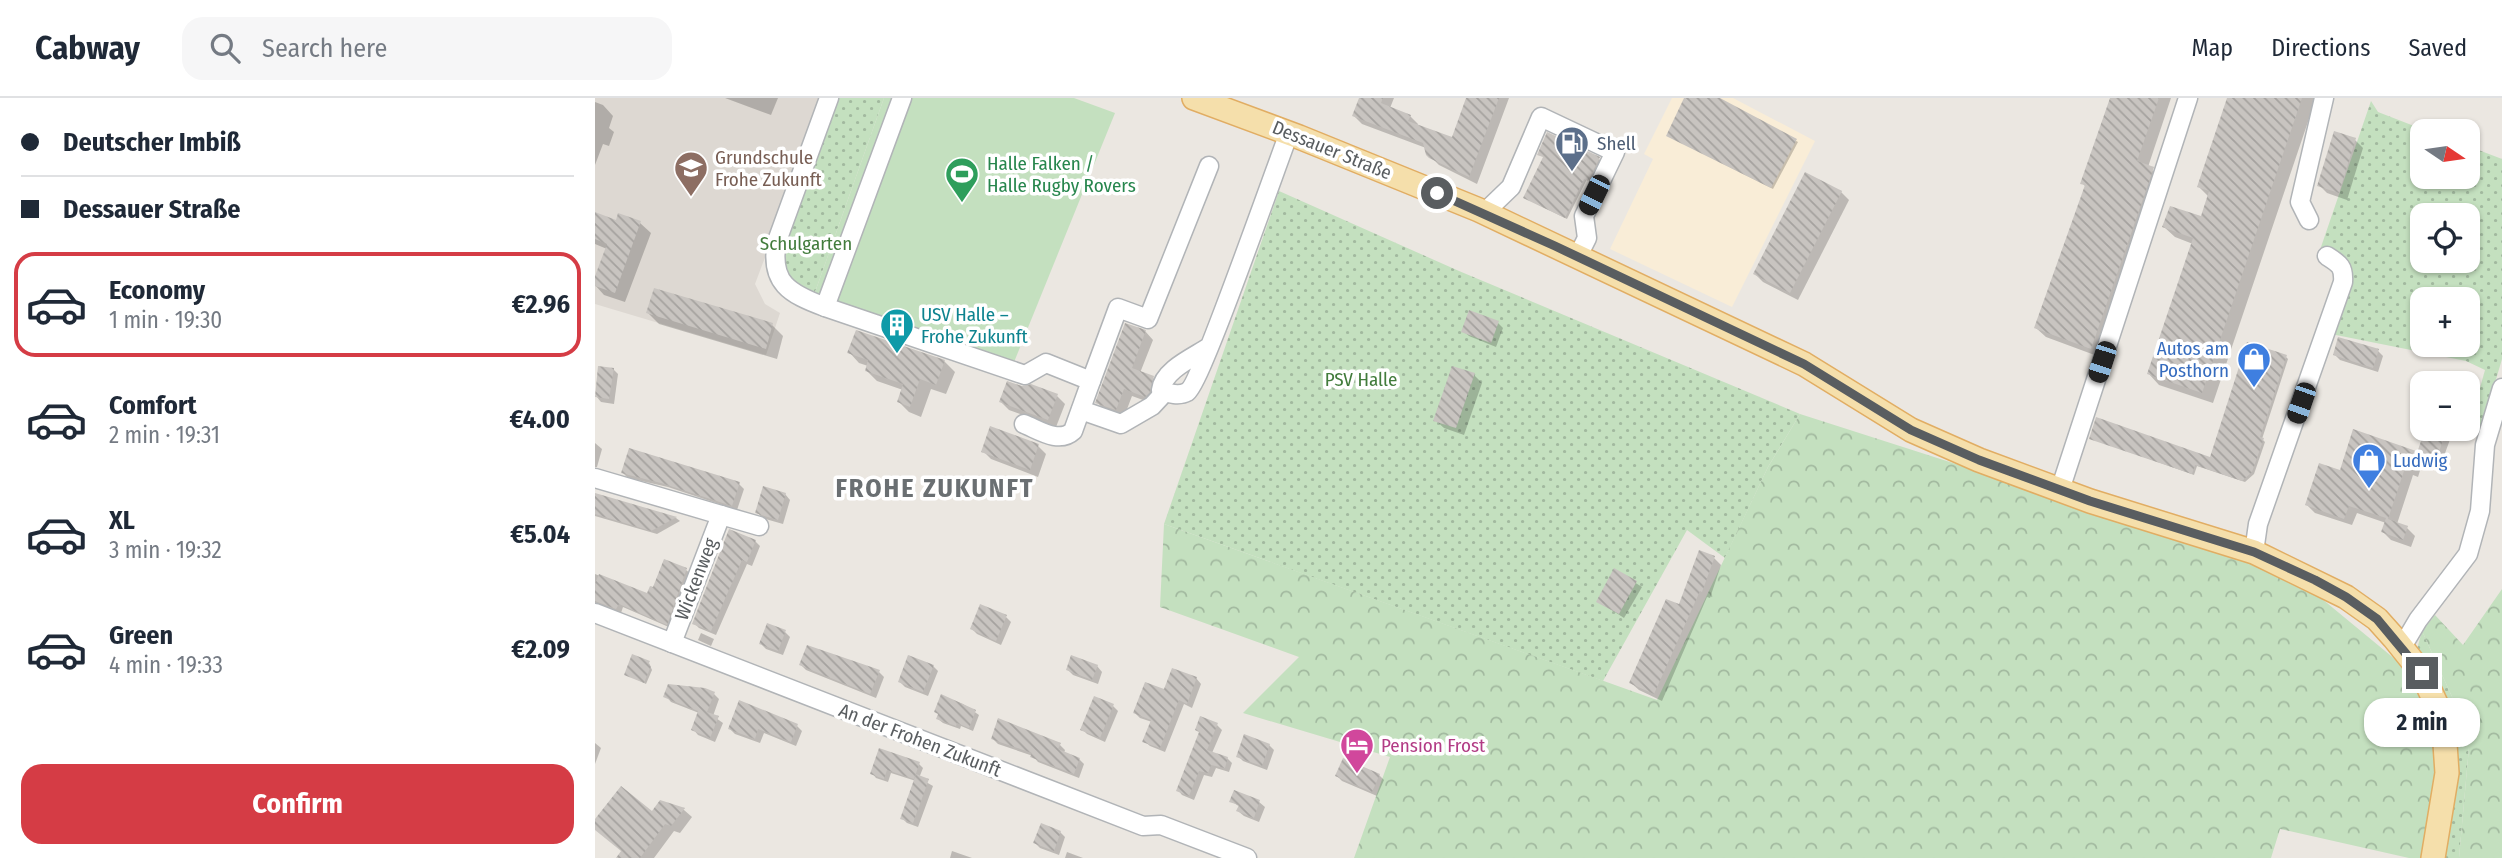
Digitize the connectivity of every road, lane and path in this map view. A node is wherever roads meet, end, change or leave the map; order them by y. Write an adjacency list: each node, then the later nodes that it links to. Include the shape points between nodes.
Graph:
1 (829, 98): 12 (street, via 775,252 776,271 787,290)
2 (902, 98): 12 (street)
3 (1195, 98): 6 (main road, Dessauer Straße)
4 (2188, 98): 18 (street)
5 (2324, 98): 9 (street, via 2300,202)
6 (1289, 133): 8 (main road, Dessauer Straße); 15 (street, via 1194,385 1188,392 1165,392 1152,407 1121,425)
7 (1209, 166): 13 (street, via 1148,318 1118,308)
8 (1484, 213): 11 (main road, Dessauer Straße); 11 (street, via 1511,187 1541,117 1615,152 1584,216 1587,238)
9 (2309, 220)
10 (2327, 256): 21 (street, via 2341,264 2343,282 2258,524)
11 (1578, 257): 18 (main road, Dessauer Straße, via 1804,364 1911,430)
12 (825, 307): 13 (street, via 1025,375 1046,363)
13 (1097, 372): 15 (street)
14 (2502, 388): 24 (street, via 2485,445 2480,511 2468,554)
15 (1081, 410): 16 (street, via 1065,437)
16 (1024, 424)
17 (595, 478): 19 (street, Wickenweg)
18 (2060, 491): 21 (main road, Dessauer Straße)
19 (721, 515): 20 (street, Wickenweg); 23 (street, Wickenweg)
20 (758, 526)
21 (2254, 552): 24 (main road, Dessauer Straße, via 2362,607)
22 (595, 613): 23 (street, An der Frohen Zukunft)
23 (672, 643): 26 (street, An der Frohen Zukunft, via 1143,826 1161,825)
24 (2402, 647): 25 (main road, Dessauer Straße, via 2422,673 2444,729 2447,773)
25 (2434, 857)
26 (1247, 858)

